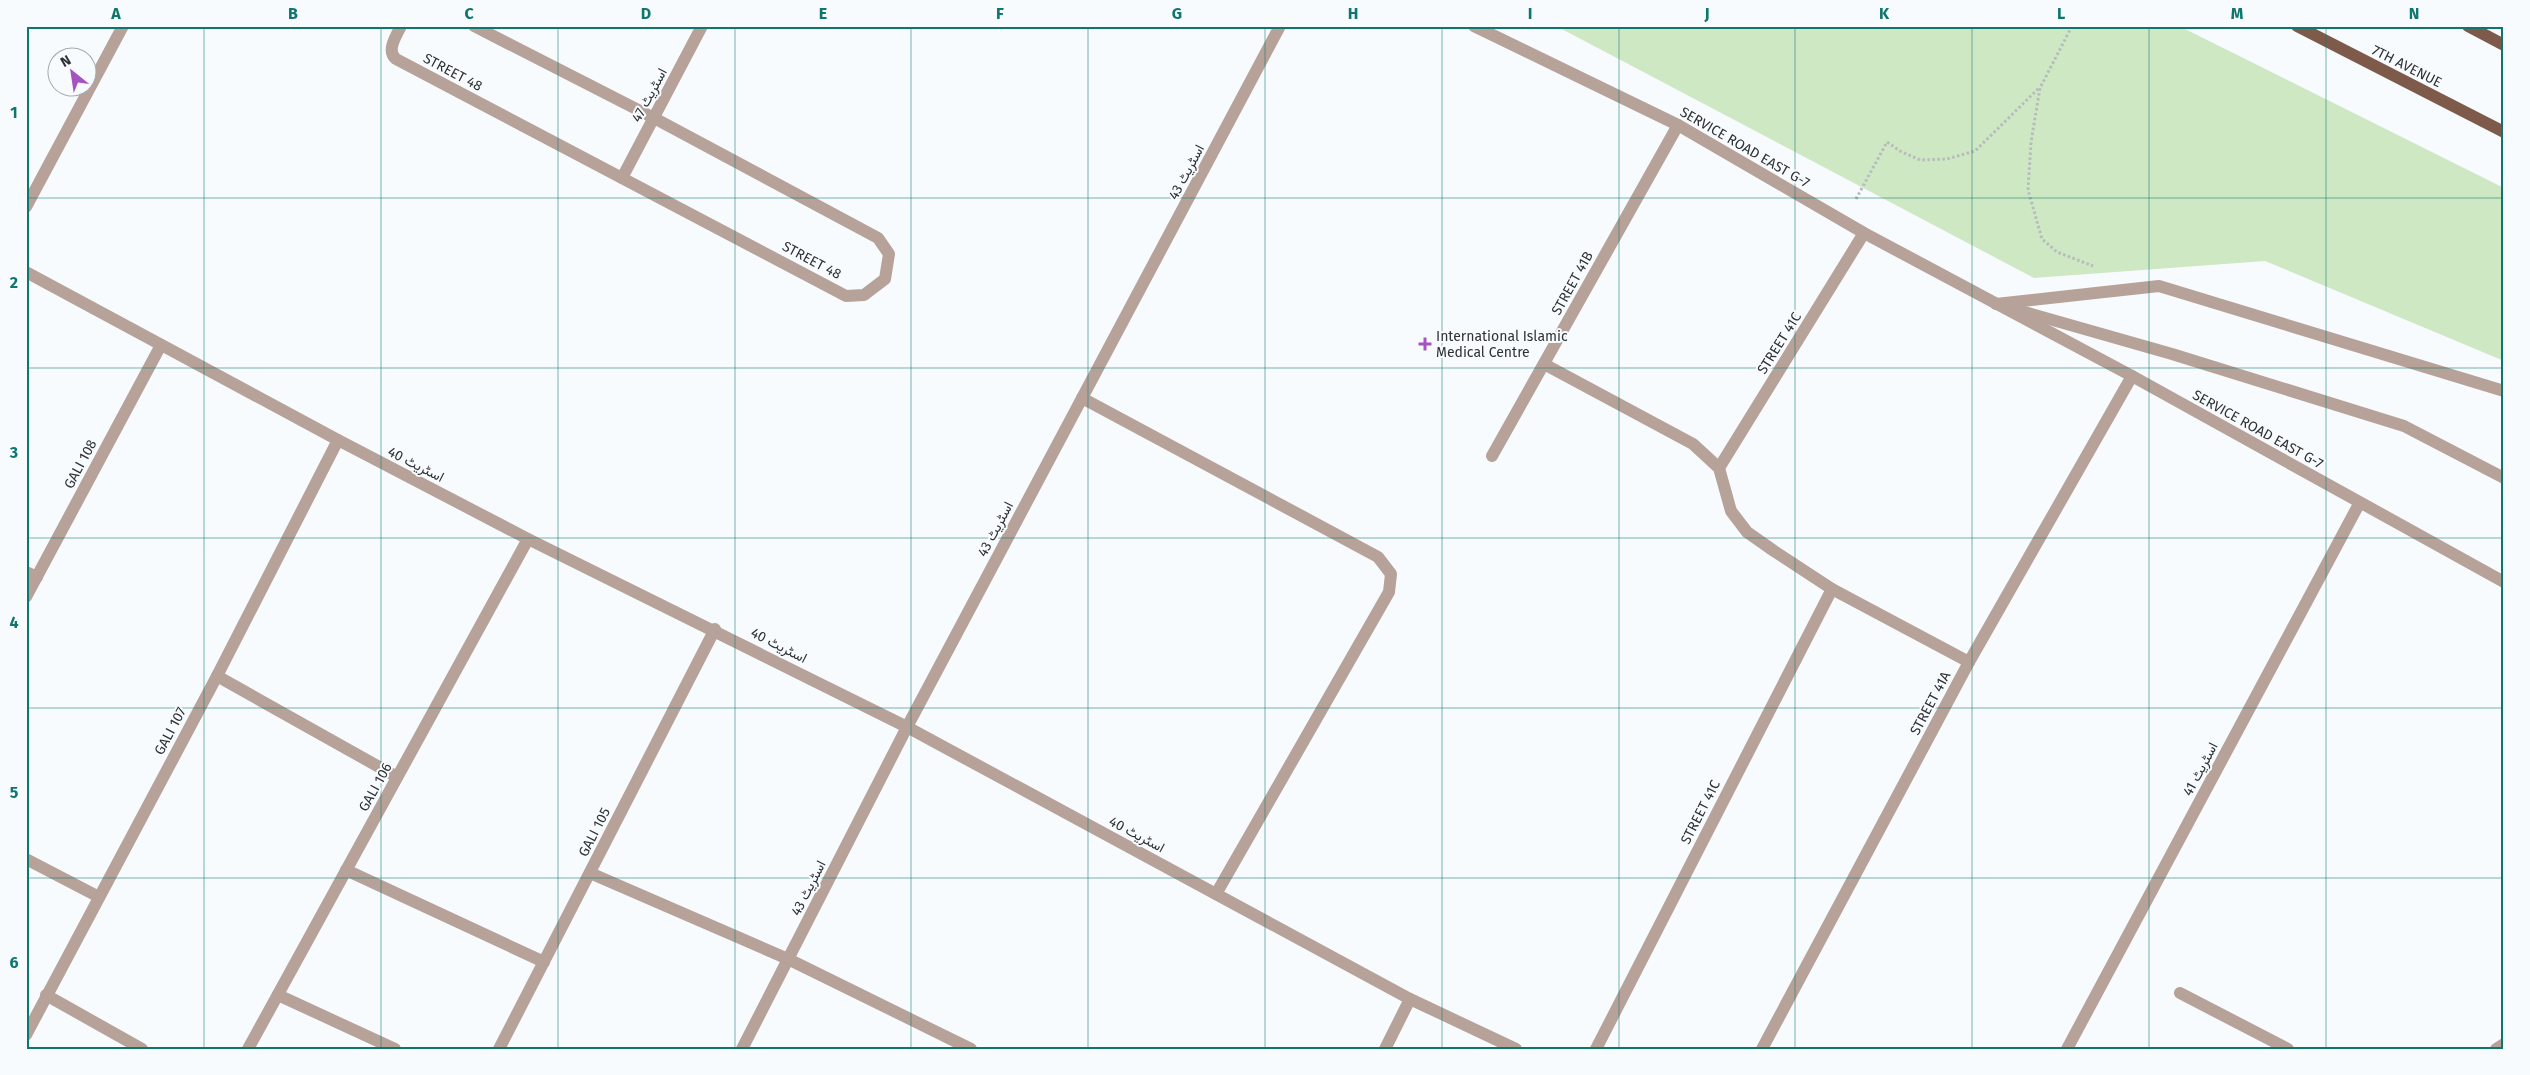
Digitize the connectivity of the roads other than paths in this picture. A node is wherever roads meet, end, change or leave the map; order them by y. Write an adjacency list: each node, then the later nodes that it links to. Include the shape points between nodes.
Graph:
1 (123, 26): 14 (street)
2 (401, 26): 13 (street, STREET 48, via 391,50 396,59)
3 (474, 26): 10 (street, STREET 48)
4 (702, 26): 10 (street, اسٹریٹ 47)
5 (1280, 26): 22 (street, اسٹریٹ 43)
6 (1474, 26): 11 (street, SERVICE ROAD EAST G-7)
7 (2297, 26): 12 (main road, 7TH AVENUE)
8 (2468, 26): 9 (main road)
9 (2504, 46)
10 (654, 118): 13 (street, اسٹریٹ 47); 13 (street, STREET 48, via 878,238 889,254 885,279 864,295 846,296)
11 (1678, 125): 15 (street, SERVICE ROAD EAST G-7); 19 (street, STREET 41B)
12 (2504, 132)
13 (622, 178)
14 (26, 207)
15 (1864, 234): 17 (street, SERVICE ROAD EAST G-7); 25 (street, STREET 41C)
16 (26, 272): 18 (street, اسٹریٹ 40)
17 (1996, 304): 20 (street, SERVICE ROAD EAST G-7); 21 (street, via 2159,286); 26 (street, SERVICE ROAD EAST G-7, via 2172,354 2404,426)
18 (161, 345): 23 (street, اسٹریٹ 40); 29 (street, GALI 108)
19 (1544, 364): 24 (street, STREET 41B); 25 (street, via 1693,444)
20 (2132, 376): 27 (street, SERVICE ROAD EAST G-7); 34 (street, STREET 41A)
21 (2504, 391)
22 (1082, 398): 36 (street, اسٹریٹ 43); 41 (street, via 1378,557 1391,574 1389,592)
23 (338, 440): 28 (street, اسٹریٹ 40); 35 (street, GALI 107)
24 (1492, 456)
25 (1719, 468): 31 (street, via 1731,511 1747,532)
26 (2504, 478)
27 (2359, 504): 30 (street, SERVICE ROAD EAST G-7); 61 (street, اسٹریٹ 41)
28 (528, 539): 33 (street, اسٹریٹ 40); 37 (street, GALI 106)
29 (32, 574): 32 (street, GALI 108)
30 (2504, 582)
31 (1832, 589): 34 (street); 59 (street, STREET 41C)
32 (26, 597)
33 (715, 630): 36 (street, اسٹریٹ 40); 40 (street, GALI 105)
34 (1970, 662): 60 (street, STREET 41A)
35 (217, 676): 37 (street); 42 (street, GALI 107)
36 (908, 727): 41 (street, اسٹریٹ 40); 43 (street, اسٹریٹ 43)
37 (397, 777): 39 (street, GALI 106)
38 (26, 859): 42 (street)
39 (346, 870): 44 (street); 47 (street, GALI 106)
40 (590, 873): 43 (street); 44 (street, GALI 105)
41 (1216, 894): 48 (street, اسٹریٹ 40)
42 (99, 896): 46 (street, GALI 107)
43 (788, 958): 55 (street, اسٹریٹ 43); 56 (street)
44 (544, 962): 54 (street, GALI 105)
45 (2180, 993): 62 (street)
46 (46, 995): 49 (street, GALI 107); 51 (street)
47 (278, 996): 52 (street, GALI 106); 53 (street)
48 (1410, 999): 57 (street); 58 (street, اسٹریٹ 40)
49 (26, 1034)
50 (2504, 1044): 63 (street)
51 (142, 1049)
52 (248, 1049)
53 (395, 1049)
54 (499, 1049)
55 (742, 1049)
56 (971, 1049)
57 (1385, 1049)
58 (1516, 1049)
59 (1596, 1049)
60 (1762, 1049)
61 (2067, 1049)
62 (2288, 1049)
63 (2496, 1049)

